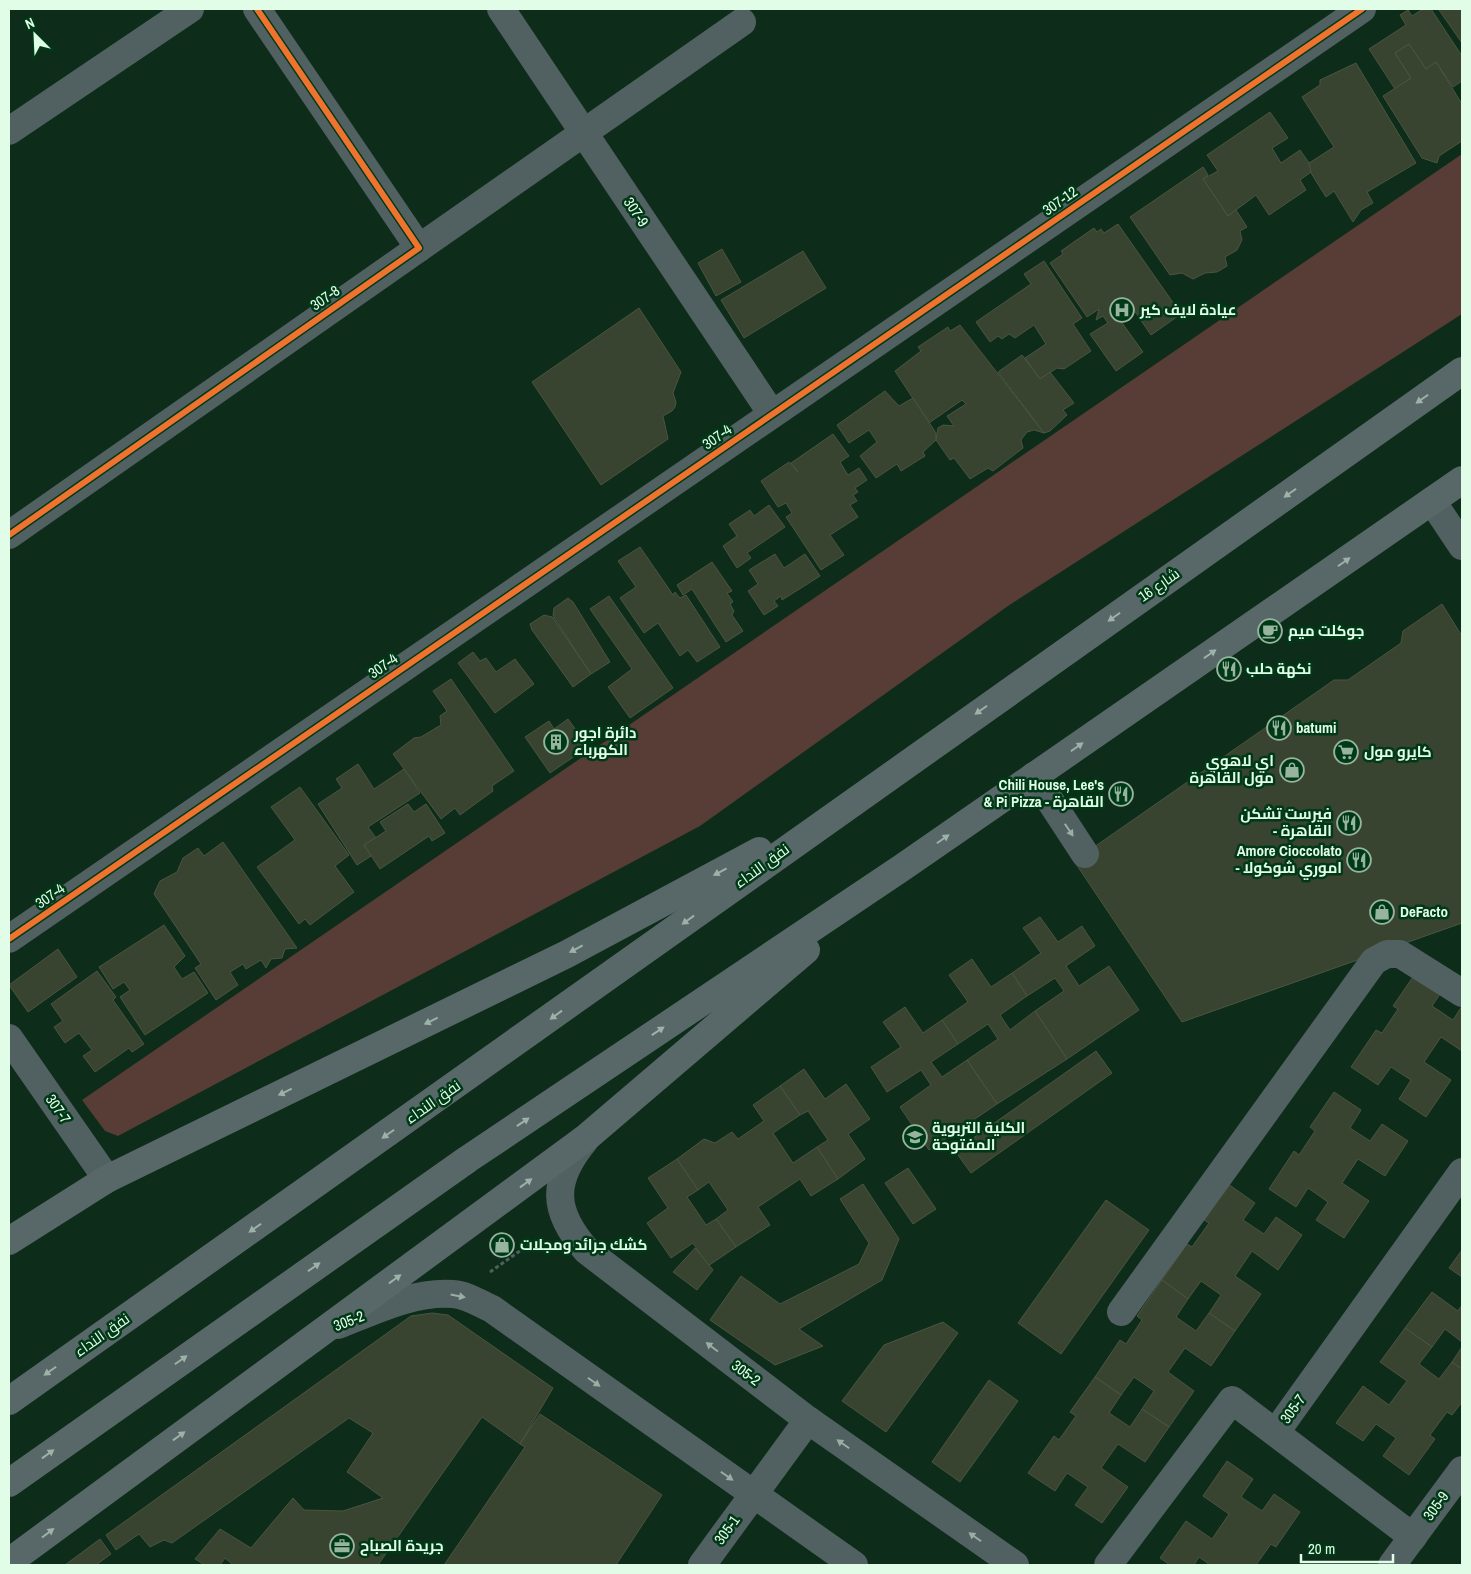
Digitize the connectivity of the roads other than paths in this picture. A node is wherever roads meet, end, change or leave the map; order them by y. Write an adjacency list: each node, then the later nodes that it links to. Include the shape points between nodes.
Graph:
1 (190, 9): 6 (street)
2 (257, 9): 8 (street)
3 (501, 9): 7 (street, 307-9)
4 (1362, 9): 10 (street, 307-12)
5 (745, 13): 7 (street, 307-8)
6 (9, 131)
7 (584, 132): 8 (street, 307-8); 10 (street, 307-9)
8 (419, 248): 13 (street, 307-8)
9 (1462, 371): 16 (main road, شارع 16, one-way to 16)
10 (772, 414): 19 (street, 307-4)
11 (1462, 480): 12 (main road)
12 (1432, 501): 14 (street); 15 (main road, one-way to 12)
13 (9, 535)
14 (1462, 546)
15 (1034, 776): 17 (street, one-way to 17); 18 (main road, one-way to 15)
16 (855, 799): 24 (main road, one-way to 24, via 567,954); 28 (main road, نفق النداء, one-way to 28, via 428,1106)
17 (1085, 854)
18 (903, 867): 22 (main road); 32 (main road, one-way to 18, via 468,1159)
19 (9, 939)
20 (1462, 993): 26 (street, via 1400,954 1387,954 1374,961)
21 (9, 1038): 24 (street, 307-7)
22 (587, 1137): 27 (main road, one-way to 22); 29 (street, 305-2, one-way to 22, via 587,1252 575,1237 564,1219 559,1194 568,1162)
23 (1462, 1172): 30 (street, 305-7)
24 (108, 1179): 25 (main road)
25 (9, 1241)
26 (1121, 1312)
27 (328, 1329): 33 (street, 305-2, one-way to 33, via 416,1298 453,1294 470,1298 492,1309); 35 (main road, one-way to 27)
28 (9, 1401)
29 (808, 1420): 33 (street, 305-1); 38 (street, 305-2, one-way to 29)
30 (1276, 1432): 34 (street); 39 (street, 305-7, via 1232,1400)
31 (1462, 1470): 34 (street, 305-9)
32 (9, 1483)
33 (753, 1494): 36 (street, 305-1); 37 (street, 305-2)
34 (1413, 1537): 40 (street, 305-9)
35 (9, 1562)
36 (702, 1565)
37 (854, 1565)
38 (1015, 1565)
39 (1108, 1565)
40 (1392, 1565)

